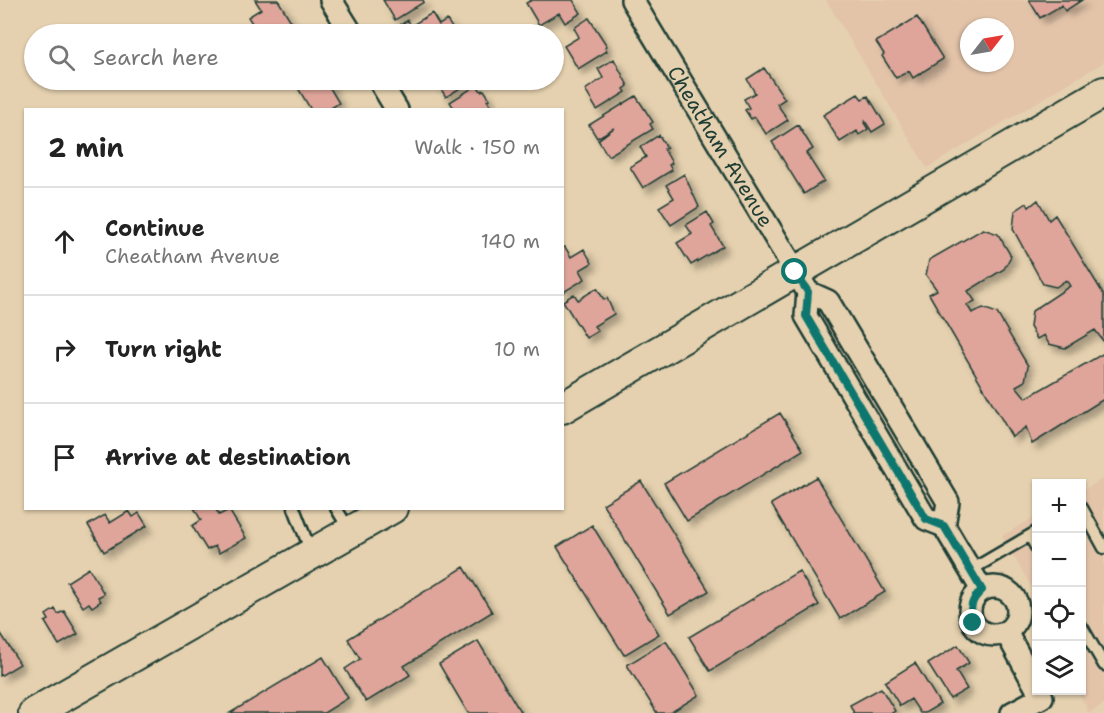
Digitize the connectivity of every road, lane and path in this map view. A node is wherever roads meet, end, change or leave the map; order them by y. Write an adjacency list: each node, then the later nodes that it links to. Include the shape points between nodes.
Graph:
1 (331, 0): 3 (street)
2 (632, 0): 7 (street, Cheatham Avenue)
3 (346, 24)
4 (385, 90): 6 (street)
5 (1104, 92): 7 (street)
6 (396, 108)
7 (802, 282): 8 (street); 16 (street, Cheatham Avenue, via 806,316 926,519 944,526)
8 (566, 399)
9 (295, 510): 15 (lane)
10 (384, 510): 12 (street)
11 (1086, 515): 14 (lane)
12 (343, 521): 15 (street)
13 (1032, 535): 16 (lane)
14 (1104, 548)
15 (312, 555): 22 (street)
16 (970, 570): 17 (street, Cheatham Avenue)
17 (982, 590): 18 (street, via 997,587 1014,599 1018,614); 18 (street, via 973,598 969,611 973,623 981,632)
18 (1006, 632): 21 (street)
19 (1086, 634): 20 (lane)
20 (1104, 665)
21 (1042, 697): 23 (street)
22 (34, 713)
23 (1012, 713)

